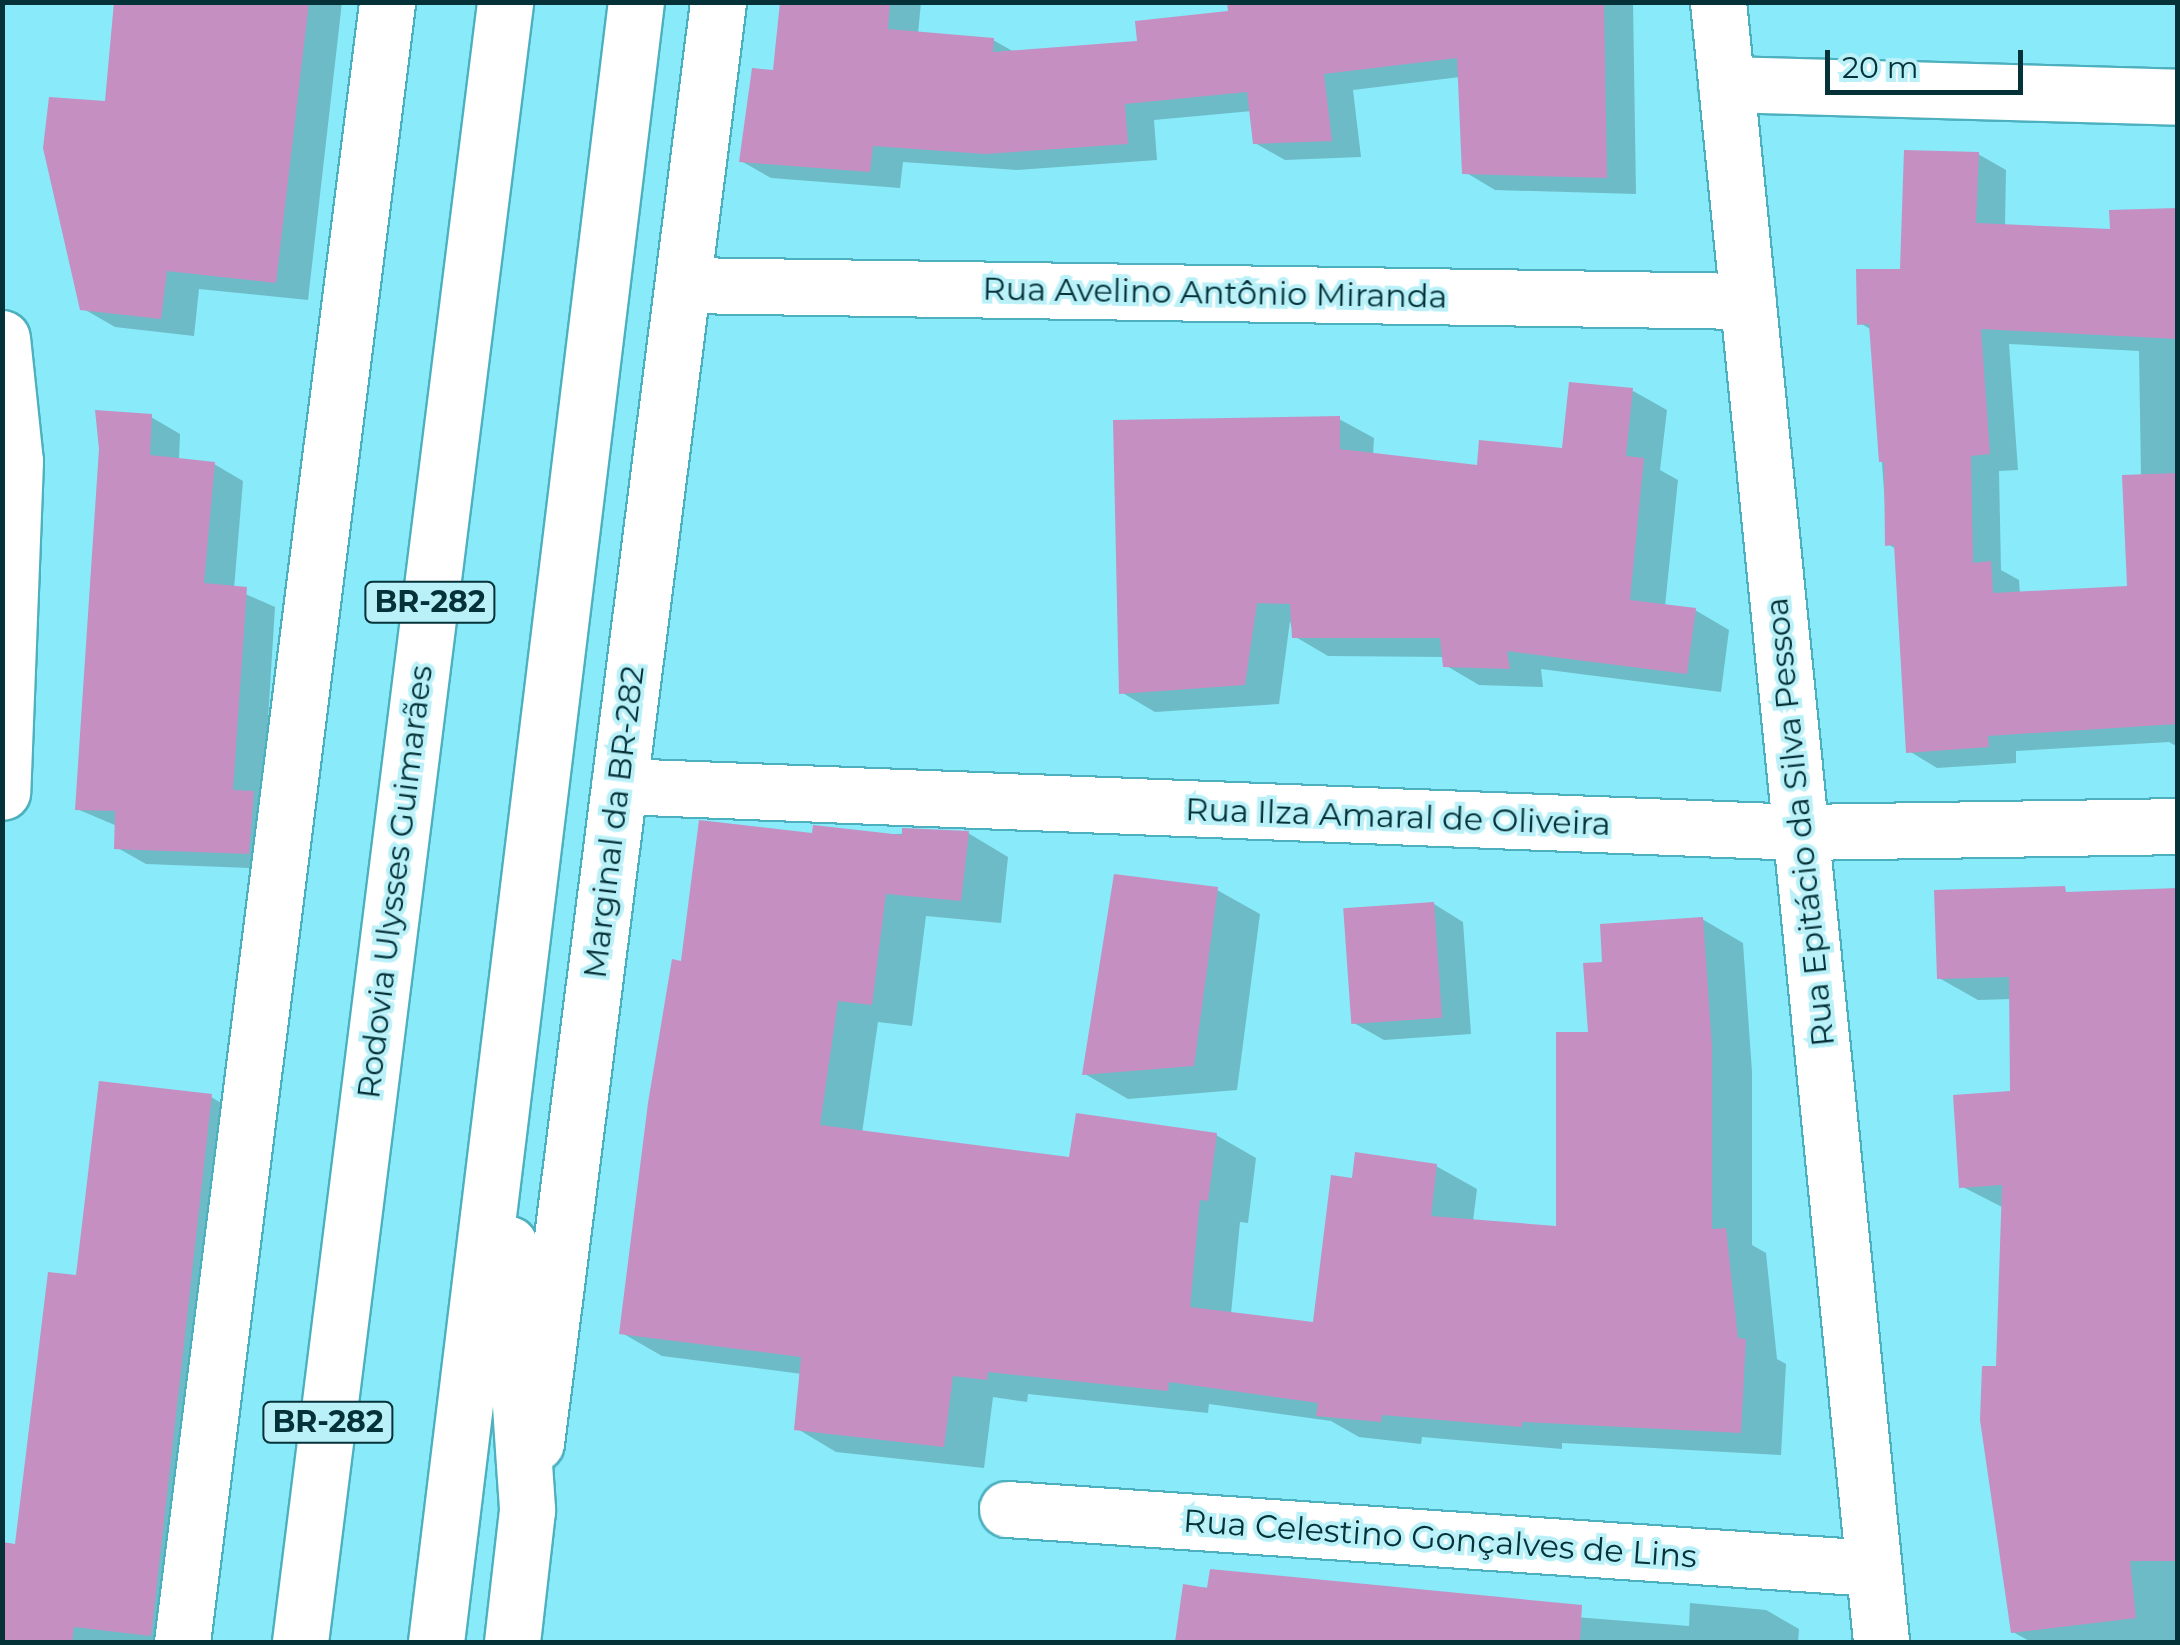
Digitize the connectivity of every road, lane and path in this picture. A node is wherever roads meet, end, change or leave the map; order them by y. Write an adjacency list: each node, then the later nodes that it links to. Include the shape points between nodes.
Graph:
1 (387, 2): 19 (main road)
2 (505, 2): 20 (main road, Rodovia Ulysses Guimarães / BR-282)
3 (636, 2): 15 (main road)
4 (718, 2): 8 (main road, Marginal da BR-282)
5 (1718, 2): 6 (main road, Rua Epitácio da Silva Pessoa)
6 (1726, 84): 7 (main road); 9 (main road, Rua Epitácio da Silva Pessoa)
7 (2178, 97)
8 (683, 284): 9 (main road, Rua Avelino Antônio Miranda); 11 (main road, Marginal da BR-282)
9 (1748, 301): 14 (main road, Rua Epitácio da Silva Pessoa)
10 (2, 338): 12 (main road, via 15,461)
11 (619, 786): 14 (main road, Rua Ilza Amaral de Oliveira); 17 (main road, Marginal da BR-282)
12 (2, 792)
13 (2178, 826): 14 (main road, Rua Ilza Amaral de Oliveira)
14 (1801, 832): 18 (main road, Rua Epitácio da Silva Pessoa)
15 (500, 1118): 17 (main road); 21 (main road)
16 (1007, 1509): 18 (main road, Rua Celestino Gonçalves de Lins)
17 (527, 1510): 22 (main road, Marginal da BR-282)
18 (1873, 1568): 23 (main road, Rua Epitácio da Silva Pessoa)
19 (182, 1642)
20 (300, 1642)
21 (436, 1642)
22 (512, 1642)
23 (1880, 1642)

